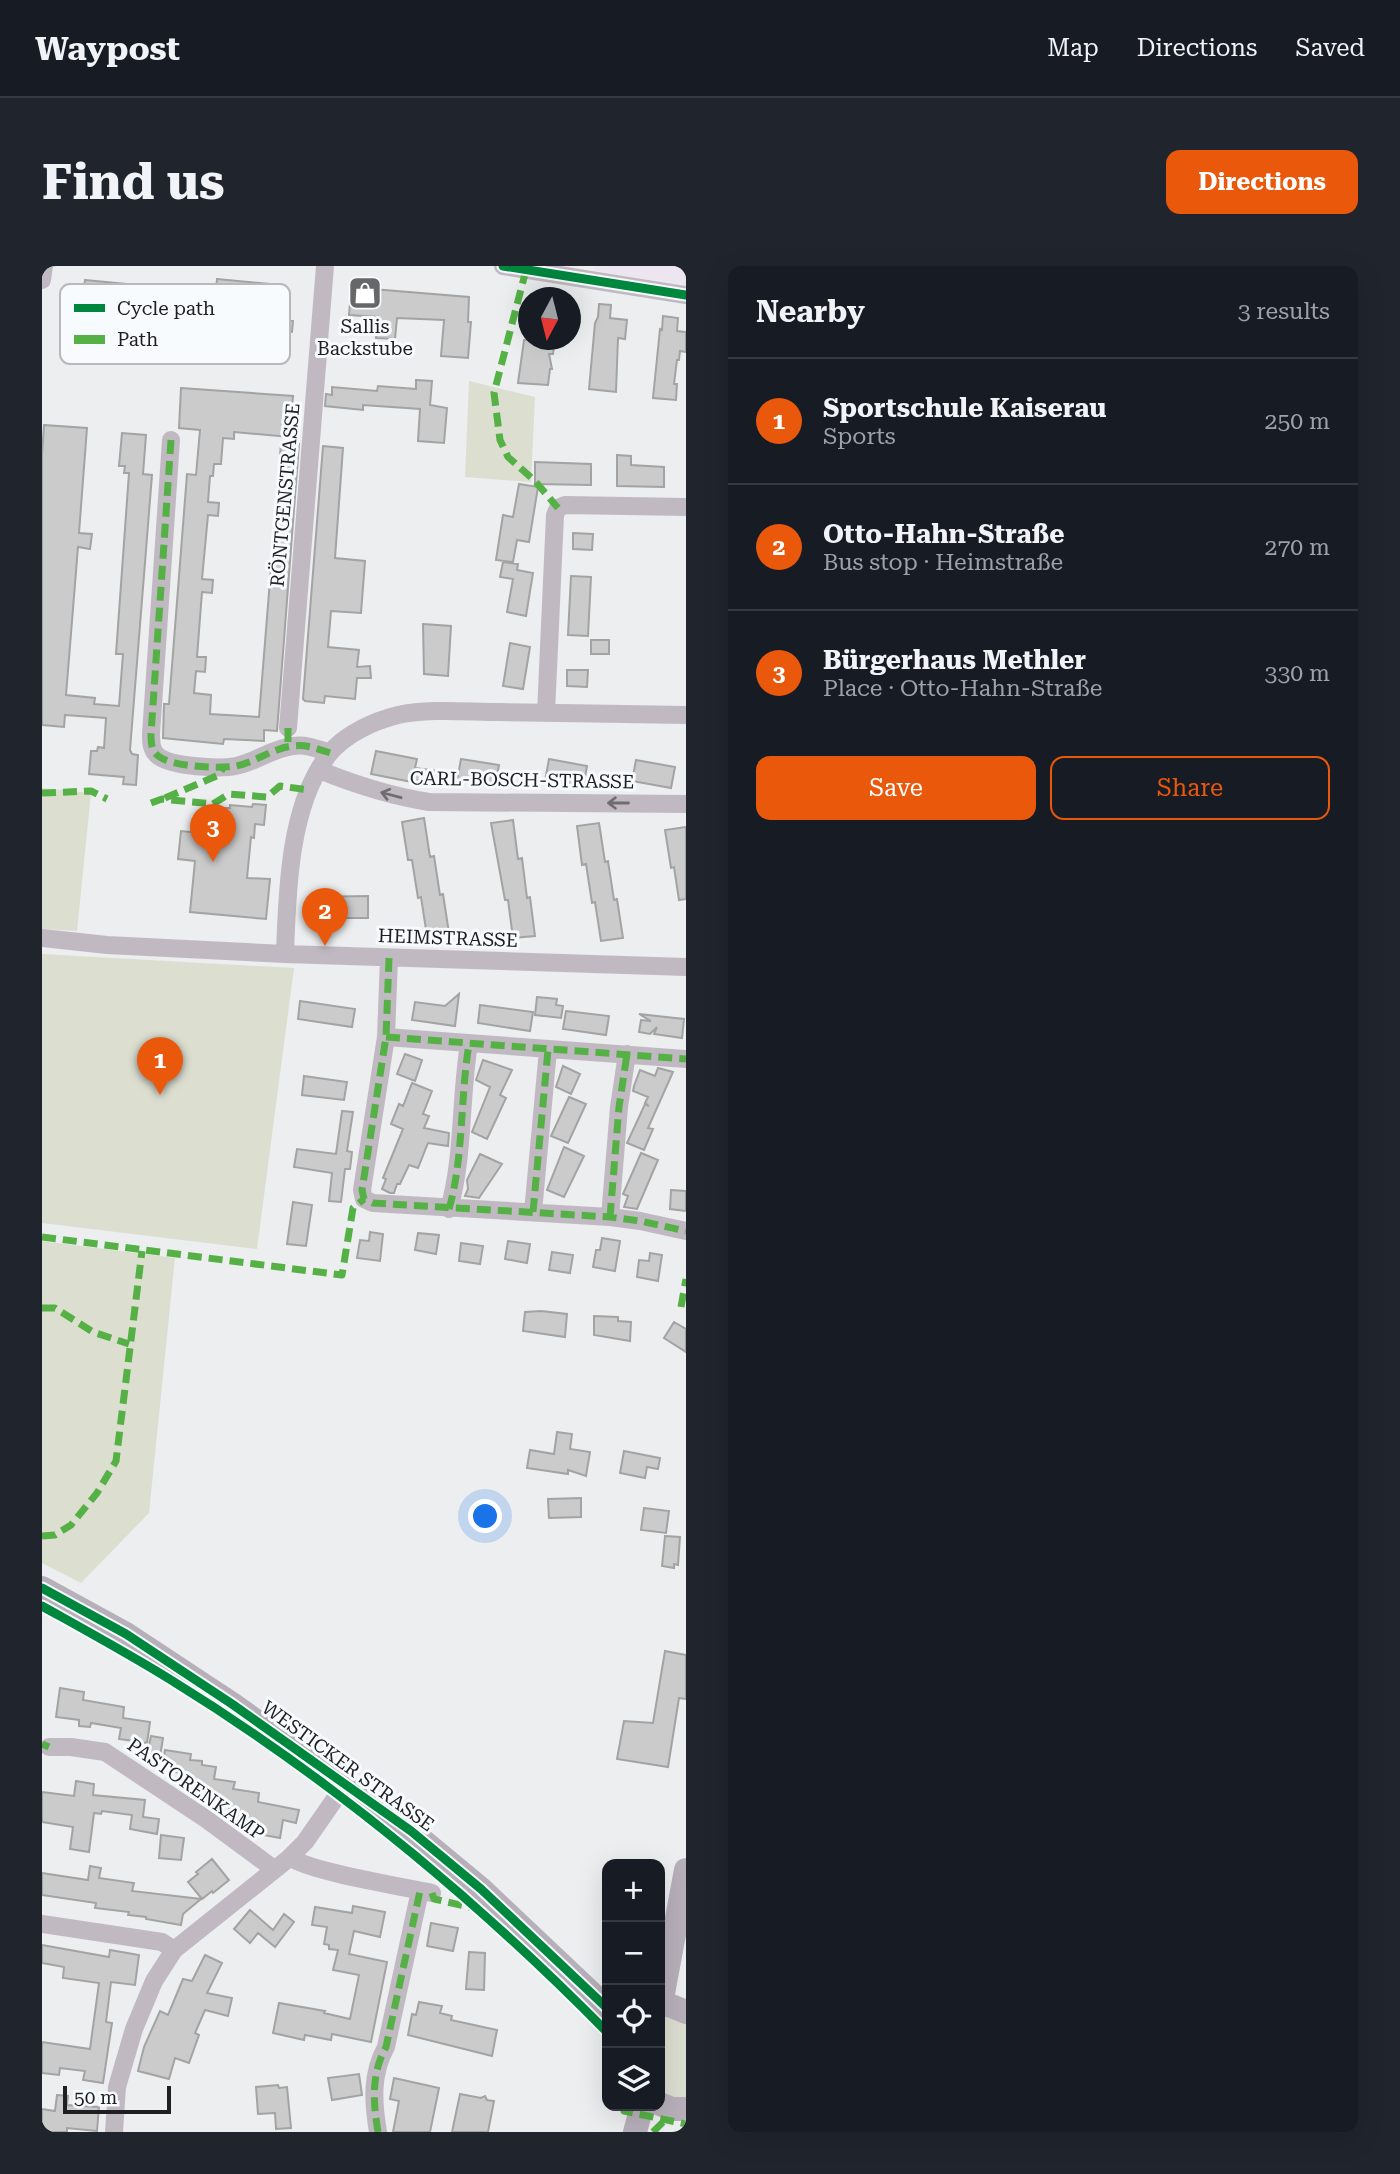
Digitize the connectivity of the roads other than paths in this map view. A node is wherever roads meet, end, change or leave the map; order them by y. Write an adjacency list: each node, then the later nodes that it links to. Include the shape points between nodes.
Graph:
1 (44, 266): 5 (street)
2 (325, 266): 11 (street, RÖNTGENSTRASSE)
3 (503, 266): 4 (street)
4 (582, 272): 6 (street)
5 (42, 280)
6 (686, 295)
7 (171, 440): 12 (street, via 152,746 165,761 223,768 288,746 310,746)
8 (686, 507): 9 (street, via 558,508)
9 (546, 713): 10 (street); 12 (street, via 400,715 363,729)
10 (686, 715)
11 (288, 728)
12 (330, 753): 13 (street)
13 (319, 770): 14 (street, CARL-BOSCH-STRASSE, one-way to 13, via 429,802 359,786); 16 (street, via 294,841)
14 (686, 804)
15 (42, 938): 16 (street, HEIMSTRASSE)
16 (285, 954): 17 (street, HEIMSTRASSE)
17 (389, 958): 18 (street, HEIMSTRASSE); 19 (street)
18 (686, 967)
19 (386, 1037): 20 (street); 24 (street, via 364,1199)
20 (469, 1044): 21 (street); 24 (street, via 457,1182)
21 (548, 1050): 22 (street); 25 (street)
22 (627, 1054): 23 (street); 26 (street)
23 (686, 1059)
24 (449, 1209): 25 (street)
25 (533, 1213): 26 (street)
26 (610, 1217): 27 (street)
27 (686, 1231)
28 (42, 1588): 30 (street, WESTICKER STRASSE, via 126,1634)
29 (49, 1747): 32 (street, PASTORENKAMP, via 106,1752)
30 (346, 1783): 31 (street); 37 (street, WESTICKER STRASSE, via 481,1889)
31 (290, 1857): 32 (street); 44 (street, via 316,1868 426,1892 372,2094)
32 (274, 1869): 35 (street)
33 (686, 1870): 36 (street)
34 (42, 1924): 35 (street, via 162,1942)
35 (174, 1950): 43 (street, via 134,2029 117,2087)
36 (665, 1985)
37 (602, 2003)
38 (665, 2005): 39 (street)
39 (686, 2012)
40 (665, 2106): 41 (street)
41 (686, 2109)
42 (641, 2111): 45 (street)
43 (114, 2132)
44 (378, 2132)
45 (635, 2132)

